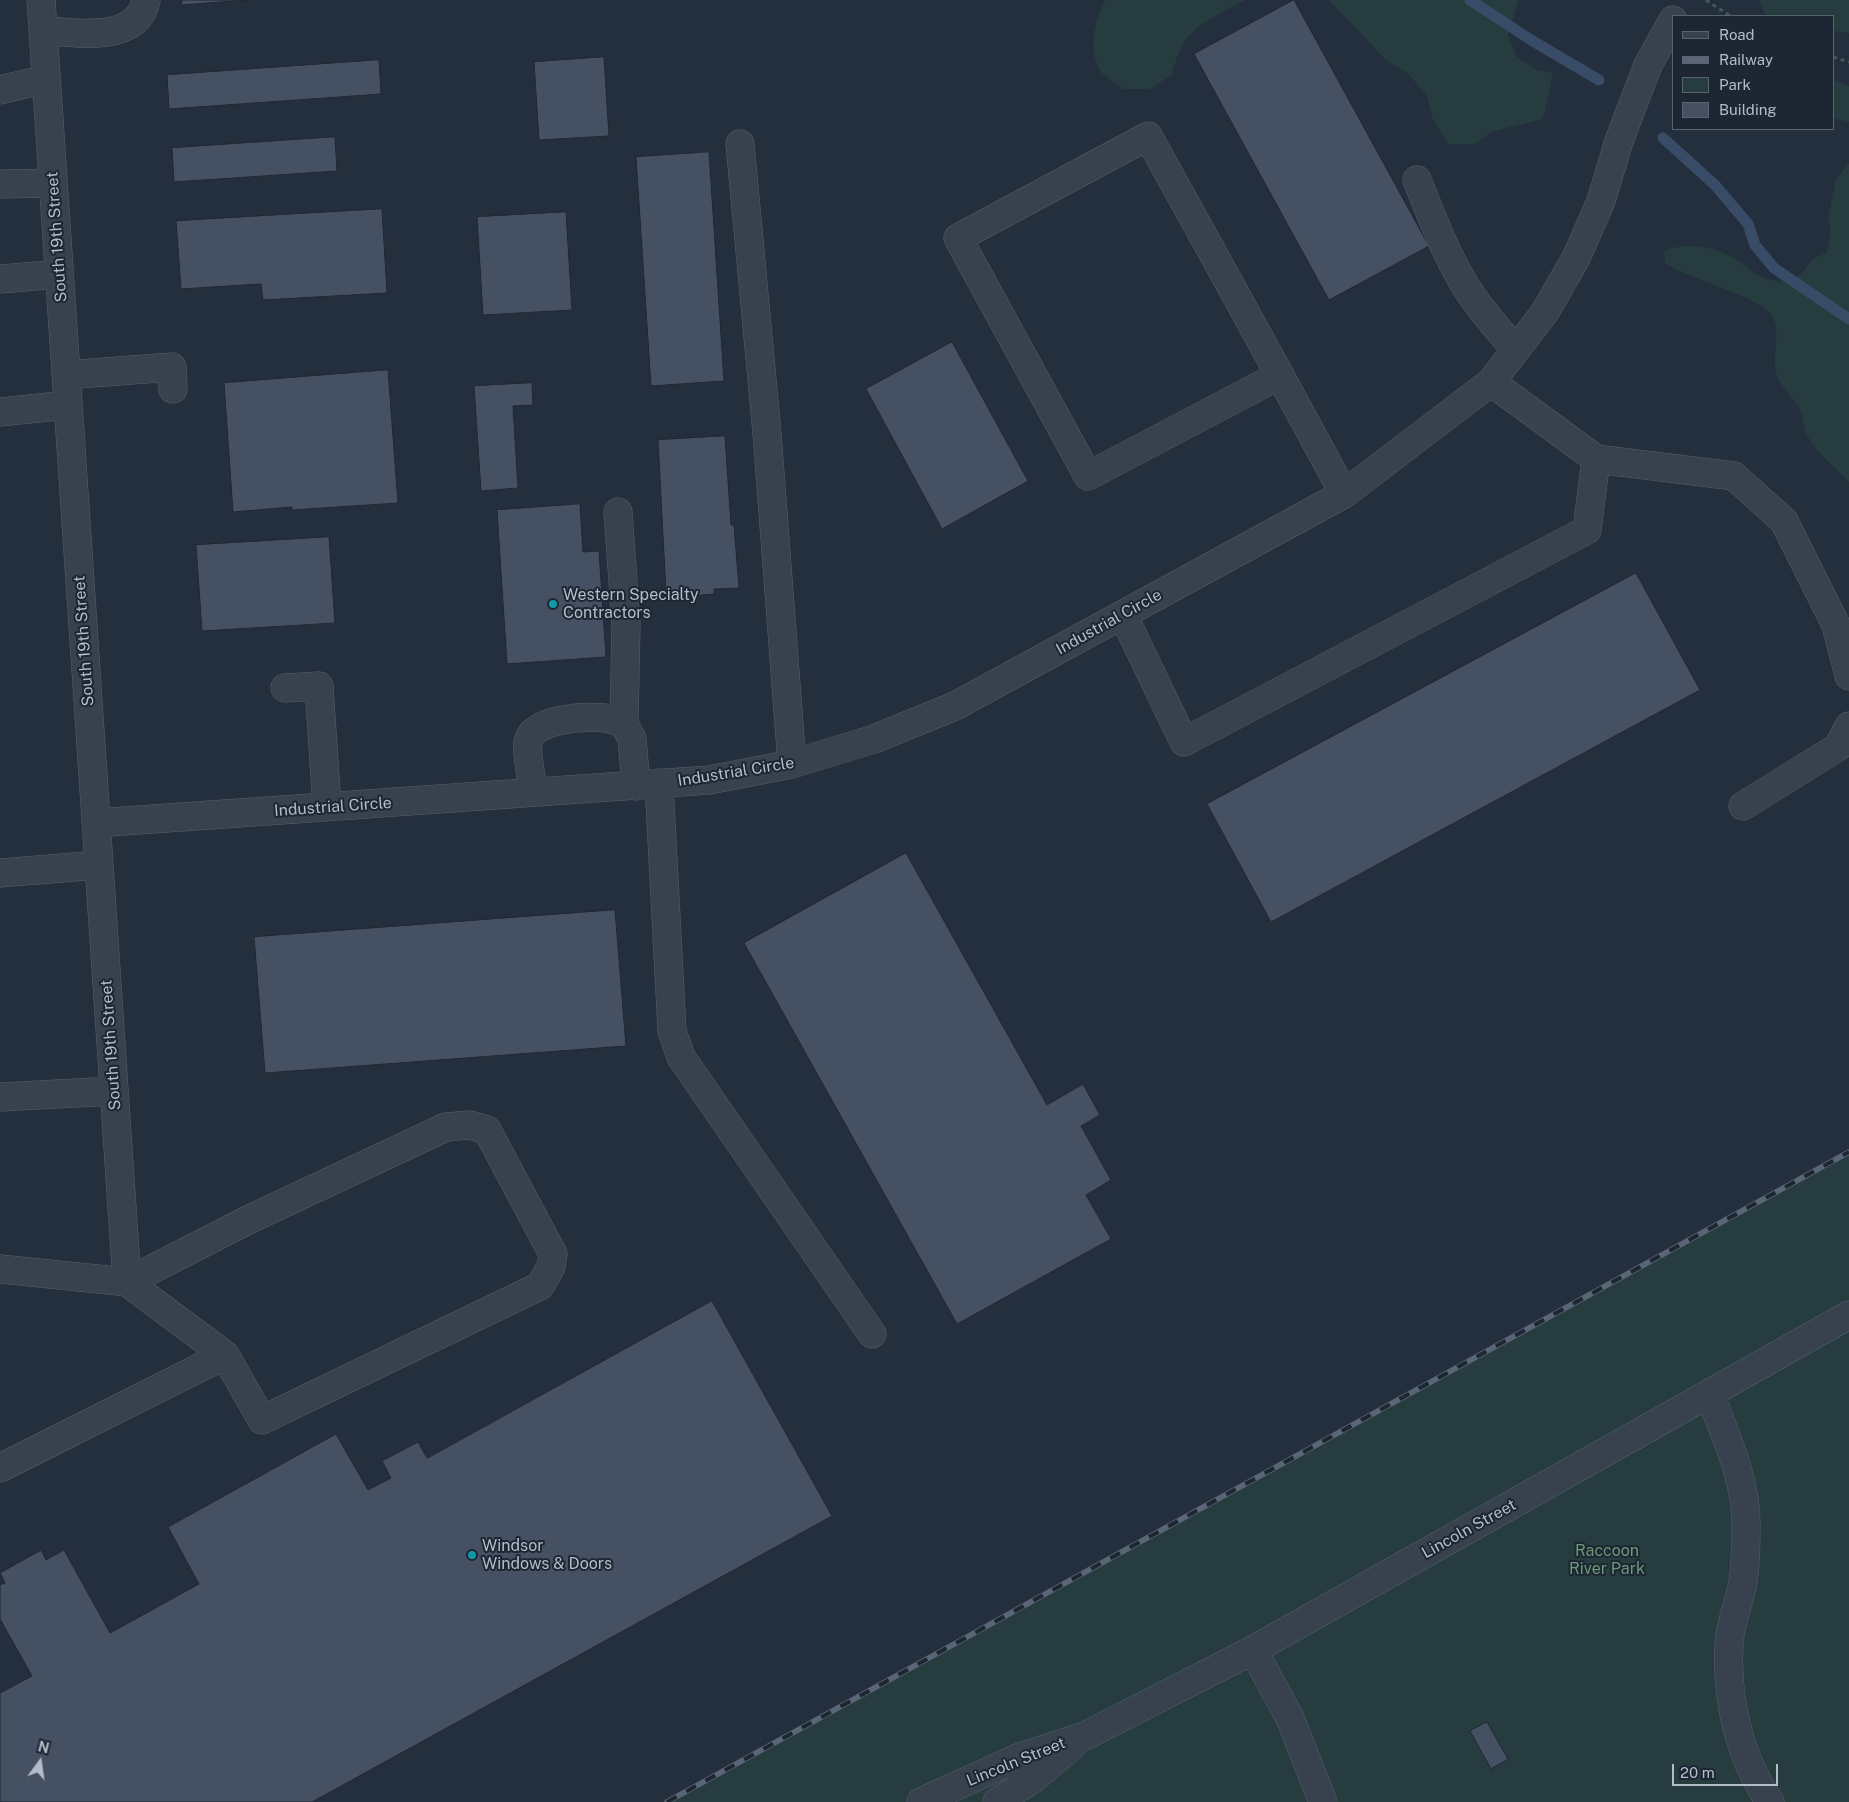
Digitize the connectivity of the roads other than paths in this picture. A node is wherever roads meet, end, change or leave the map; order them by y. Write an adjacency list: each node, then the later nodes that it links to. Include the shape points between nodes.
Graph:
1 (41, 0): 6 (street, South 19th Street)
2 (146, 0): 6 (street, via 138,17 126,26 99,34)
3 (1686, 0): 4 (street)
4 (1676, 15)
5 (1672, 22): 15 (street, Industrial Circle, via 1648,65 1601,201 1576,258 1545,312)
6 (43, 30): 7 (street, South 19th Street)
7 (46, 79): 8 (street); 11 (street, South 19th Street)
8 (0, 90)
9 (740, 144): 30 (street, via 767,433)
10 (1416, 180): 15 (street, via 1471,294)
11 (53, 183): 12 (street); 13 (street, South 19th Street)
12 (0, 184)
13 (59, 274): 14 (street); 16 (street, South 19th Street)
14 (0, 279)
15 (1516, 350): 18 (street, Industrial Circle)
16 (66, 375): 19 (street, via 172,367); 20 (street, South 19th Street)
17 (1280, 375): 17 (street, via 1148,136 958,238 1088,476); 23 (street)
18 (1491, 382): 22 (street); 23 (street, Industrial Circle)
19 (173, 390)
20 (68, 405): 21 (street); 35 (street, South 19th Street)
21 (0, 412)
22 (1596, 459): 25 (street, via 1587,530 1184,742); 26 (street, via 1734,476 1784,521 1836,625)
23 (1344, 494): 25 (street, Industrial Circle)
24 (618, 512): 28 (street, via 626,624)
25 (1123, 615): 30 (street, Industrial Circle, via 955,706 874,739)
26 (1849, 676)
27 (285, 688): 34 (street, via 319,686)
28 (624, 724): 31 (street); 32 (street, via 607,718 579,718 537,728 528,741)
29 (1849, 726): 33 (street, via 1838,747)
30 (792, 764): 31 (street, Industrial Circle, via 709,780)
31 (647, 785): 32 (street, Industrial Circle); 43 (street, via 672,1030 681,1056)
32 (533, 792): 34 (street, Industrial Circle)
33 (1743, 806)
34 (327, 807): 35 (street, Industrial Circle)
35 (96, 823): 36 (street, South 19th Street)
36 (99, 865): 37 (street); 38 (street, South 19th Street)
37 (0, 873)
38 (114, 1091): 39 (street); 41 (street, South 19th Street)
39 (0, 1098)
40 (0, 1269): 41 (street)
41 (127, 1282): 44 (street); 44 (street, via 250,1219 446,1127 470,1125 487,1130 553,1254 552,1267 540,1286 262,1420)
42 (1849, 1316): 45 (street, Lincoln Street)
43 (872, 1334)
44 (225, 1355): 46 (street)
45 (1710, 1394): 47 (street, Lincoln Street); 52 (street, via 1742,1481 1746,1523 1743,1580 1729,1643 1733,1705 1743,1751 1755,1781)
46 (0, 1468)
47 (1253, 1650): 48 (street, Lincoln Street); 51 (street, via 1290,1718)
48 (1085, 1736): 49 (street, Lincoln Street, via 1020,1757); 50 (street, Lincoln Street, via 1033,1779)
49 (921, 1802)
50 (997, 1802)
51 (1323, 1802)
52 (1770, 1802)

